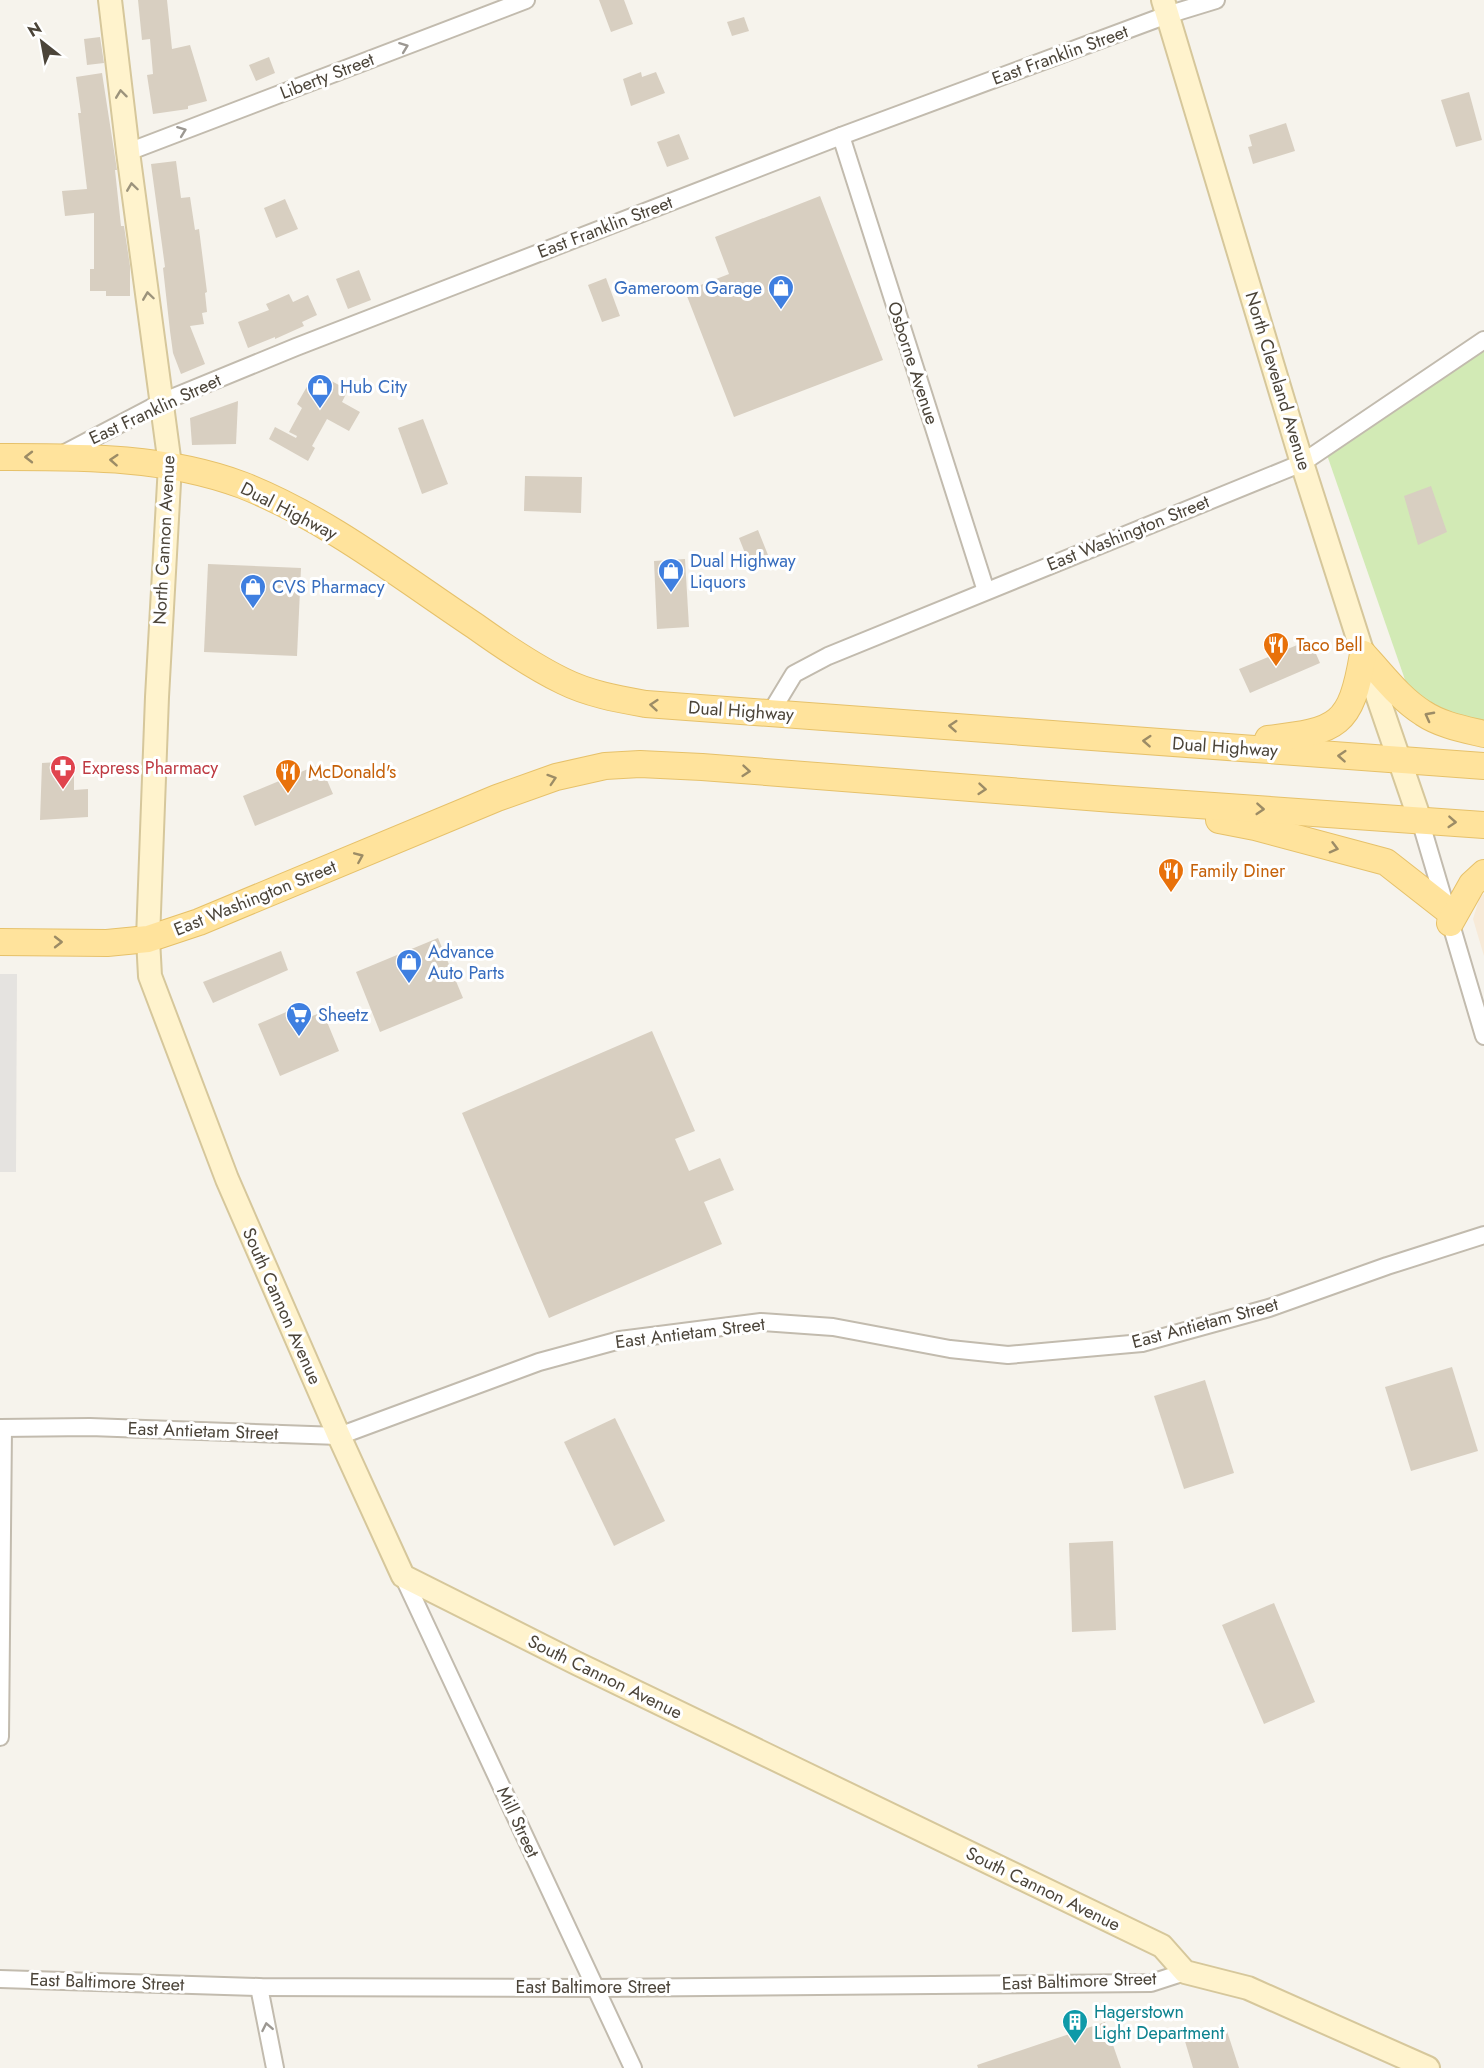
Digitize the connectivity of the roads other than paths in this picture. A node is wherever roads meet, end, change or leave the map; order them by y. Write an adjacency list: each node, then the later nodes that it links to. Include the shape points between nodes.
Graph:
1 (110, 0): 6 (street, North Cannon Avenue, one-way to 1)
2 (526, 0): 6 (street, Liberty Street, one-way to 2)
3 (1216, 0): 4 (street, East Franklin Street)
4 (1165, 7): 5 (street, East Franklin Street); 11 (street, North Cleveland Avenue)
5 (841, 136): 8 (street, East Franklin Street); 13 (street, Osborne Avenue)
6 (128, 152): 8 (street, North Cannon Avenue, one-way to 6)
7 (1484, 340): 11 (street, East Washington Street)
8 (162, 402): 10 (street, East Franklin Street); 12 (street, North Cannon Avenue)
9 (0, 456): 10 (main road, East Franklin Street, one-way to 9)
10 (58, 456): 12 (main road, Dual Highway, one-way to 10)
11 (1302, 463): 13 (street, East Washington Street); 14 (street, North Cleveland Avenue)
12 (170, 465): 15 (main road, Dual Highway, one-way to 12, via 646,704 565,682 523,659 352,543 293,509 242,485); 25 (street, North Cannon Avenue)
13 (986, 591): 15 (street, East Washington Street, via 828,656 794,674)
14 (1363, 654): 16 (main road, one-way to 14, via 1450,726 1423,713); 17 (main road, via 1351,704 1328,728); 18 (street, North Cleveland Avenue)
15 (771, 712): 17 (main road, Dual Highway, one-way to 15)
16 (1484, 734)
17 (1207, 745): 18 (main road, Dual Highway, one-way to 17)
18 (1400, 760): 19 (main road, Dual Highway); 21 (street, North Cleveland Avenue)
19 (1484, 766)
20 (1113, 800): 21 (main road, one-way to 21); 24 (main road, one-way to 24, via 1256,827 1386,862); 25 (main road, East Washington Street, one-way to 20, via 281,890 497,798 556,777 605,766 702,767)
21 (1420, 820): 22 (main road, one-way to 22); 24 (street)
22 (1484, 825)
23 (1484, 873): 24 (main road)
24 (1448, 916): 27 (street)
25 (148, 939): 26 (main road, East Washington Street, one-way to 25); 30 (street, South Cannon Avenue, via 150,976 227,1179)
26 (0, 942)
27 (1484, 1036)
28 (1484, 1234): 30 (street, East Antietam Street, via 1269,1308 1143,1343 1008,1355 950,1349 833,1327 761,1322 620,1340 539,1362)
29 (2, 1428): 30 (street, East Antietam Street, via 90,1427); 32 (street)
30 (339, 1436): 31 (street, South Cannon Avenue)
31 (403, 1576): 33 (street, South Cannon Avenue, via 586,1669 1162,1946); 36 (street, Mill Street)
32 (0, 1737)
33 (1185, 1972): 36 (street, East Baltimore Street, via 1151,1983); 39 (street, via 1248,1988)
34 (0, 1979): 35 (street, East Baltimore Street)
35 (259, 1986): 36 (street, East Baltimore Street); 37 (street, one-way to 35)
36 (596, 1988): 38 (street, Mill Street)
37 (275, 2068)
38 (633, 2068)
39 (1428, 2068)

